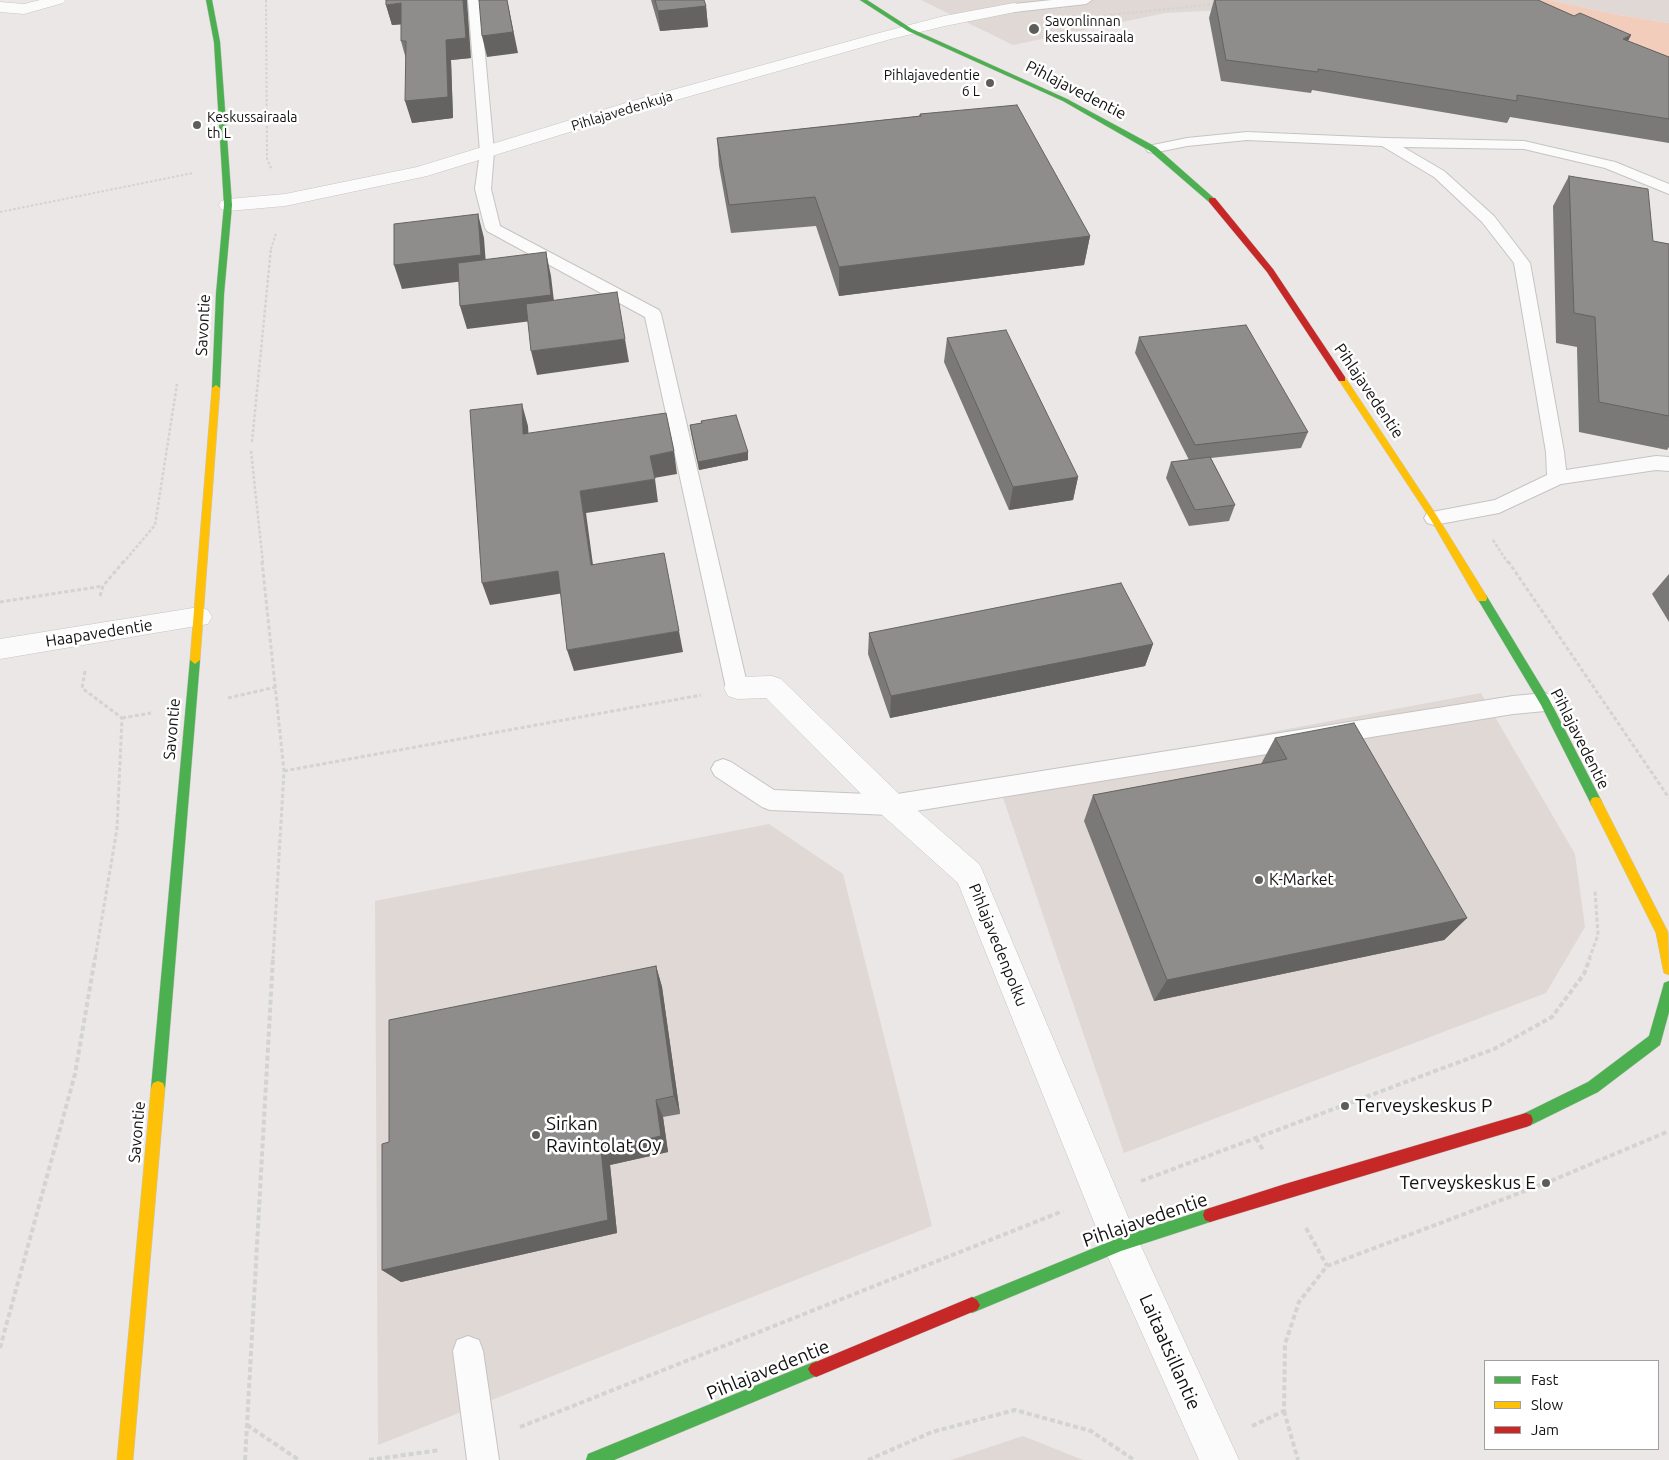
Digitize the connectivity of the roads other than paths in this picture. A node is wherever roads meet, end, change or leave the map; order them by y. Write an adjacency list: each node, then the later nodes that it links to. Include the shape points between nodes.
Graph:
1 (58, 0): 6 (street, via 24,9)
2 (209, 0): 13 (street, Savontie, via 217,42)
3 (474, 0): 11 (lane)
4 (863, 0): 8 (street, Pihlajavedentie)
5 (1086, 0): 7 (lane)
6 (0, 7)
7 (1014, 8): 8 (street, Pihlajavedenkuja)
8 (910, 30): 10 (street, Pihlajavedentie, via 1065,100); 11 (street, Pihlajavedenkuja, via 635,106)
9 (1385, 142): 10 (lane, via 1247,136); 12 (lane, via 1524,145 1610,165); 15 (lane, via 1439,174 1488,218 1522,263)
10 (1153, 149): 16 (street, Pihlajavedentie, via 1216,203 1270,271)
11 (487, 152): 13 (street, Pihlajavedenkuja, via 421,172 285,200); 19 (lane, via 482,189 493,228 653,314)
12 (1669, 189)
13 (228, 205): 17 (street, Savontie)
14 (1669, 464): 15 (lane, via 1656,463)
15 (1558, 478): 16 (lane, via 1499,506)
16 (1434, 518): 20 (street, Pihlajavedentie)
17 (199, 617): 18 (street, Haapavedentie); 29 (street, Savontie)
18 (0, 649)
19 (737, 688): 22 (street, Pihlajavedenpolku, via 772,687)
20 (1545, 702): 22 (lane); 23 (street, Pihlajavedentie, via 1662,932)
21 (723, 769): 22 (lane, via 770,800)
22 (890, 804): 25 (street, Pihlajavedenpolku, via 969,874)
23 (1669, 969)
24 (1669, 987): 25 (street, Pihlajavedentie, via 1655,1040 1593,1087 1528,1120 1285,1191)
25 (1122, 1244): 28 (street, Laitaatsillantie); 30 (street, Pihlajavedentie)
26 (468, 1351): 27 (lane)
27 (482, 1452)
28 (1215, 1452)
29 (126, 1460)
30 (594, 1460)

